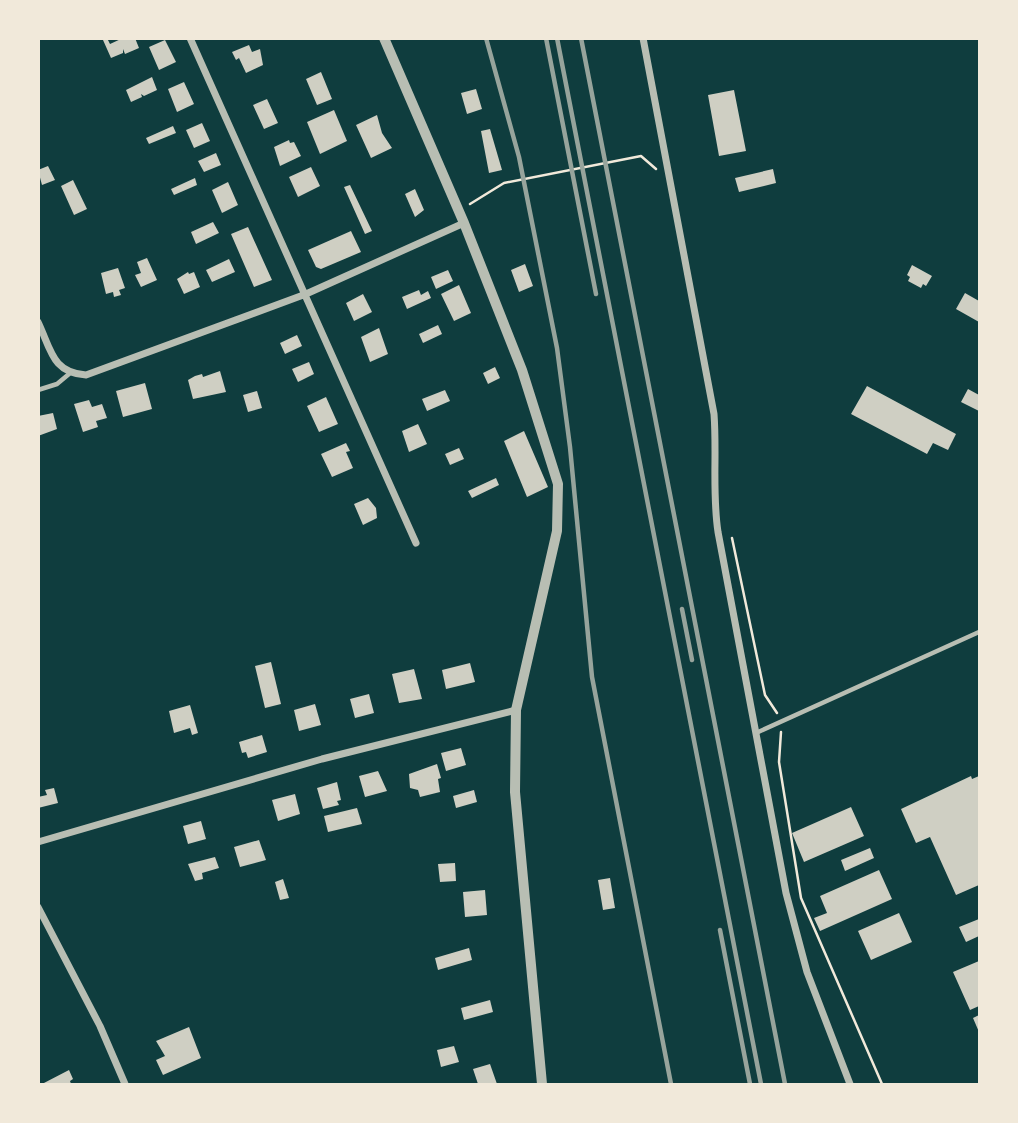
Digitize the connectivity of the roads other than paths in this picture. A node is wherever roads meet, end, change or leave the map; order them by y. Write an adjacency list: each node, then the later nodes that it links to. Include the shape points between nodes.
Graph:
1 (190, 38): 5 (street)
2 (384, 38): 4 (street)
3 (643, 38): 12 (street, via 714,414 713,501)
4 (464, 223): 5 (street); 11 (street, via 522,370 560,500)
5 (306, 294): 7 (street, via 86,374); 9 (street)
6 (38, 322): 7 (street, via 59,367)
7 (69, 374): 8 (lane)
8 (38, 390)
9 (416, 542)
10 (979, 632): 12 (lane)
11 (516, 709): 13 (street, via 322,759); 16 (street, via 514,792)
12 (755, 734): 17 (street, via 803,959)
13 (38, 842)
14 (38, 907): 15 (street)
15 (125, 1084)
16 (542, 1084)
17 (850, 1084)

